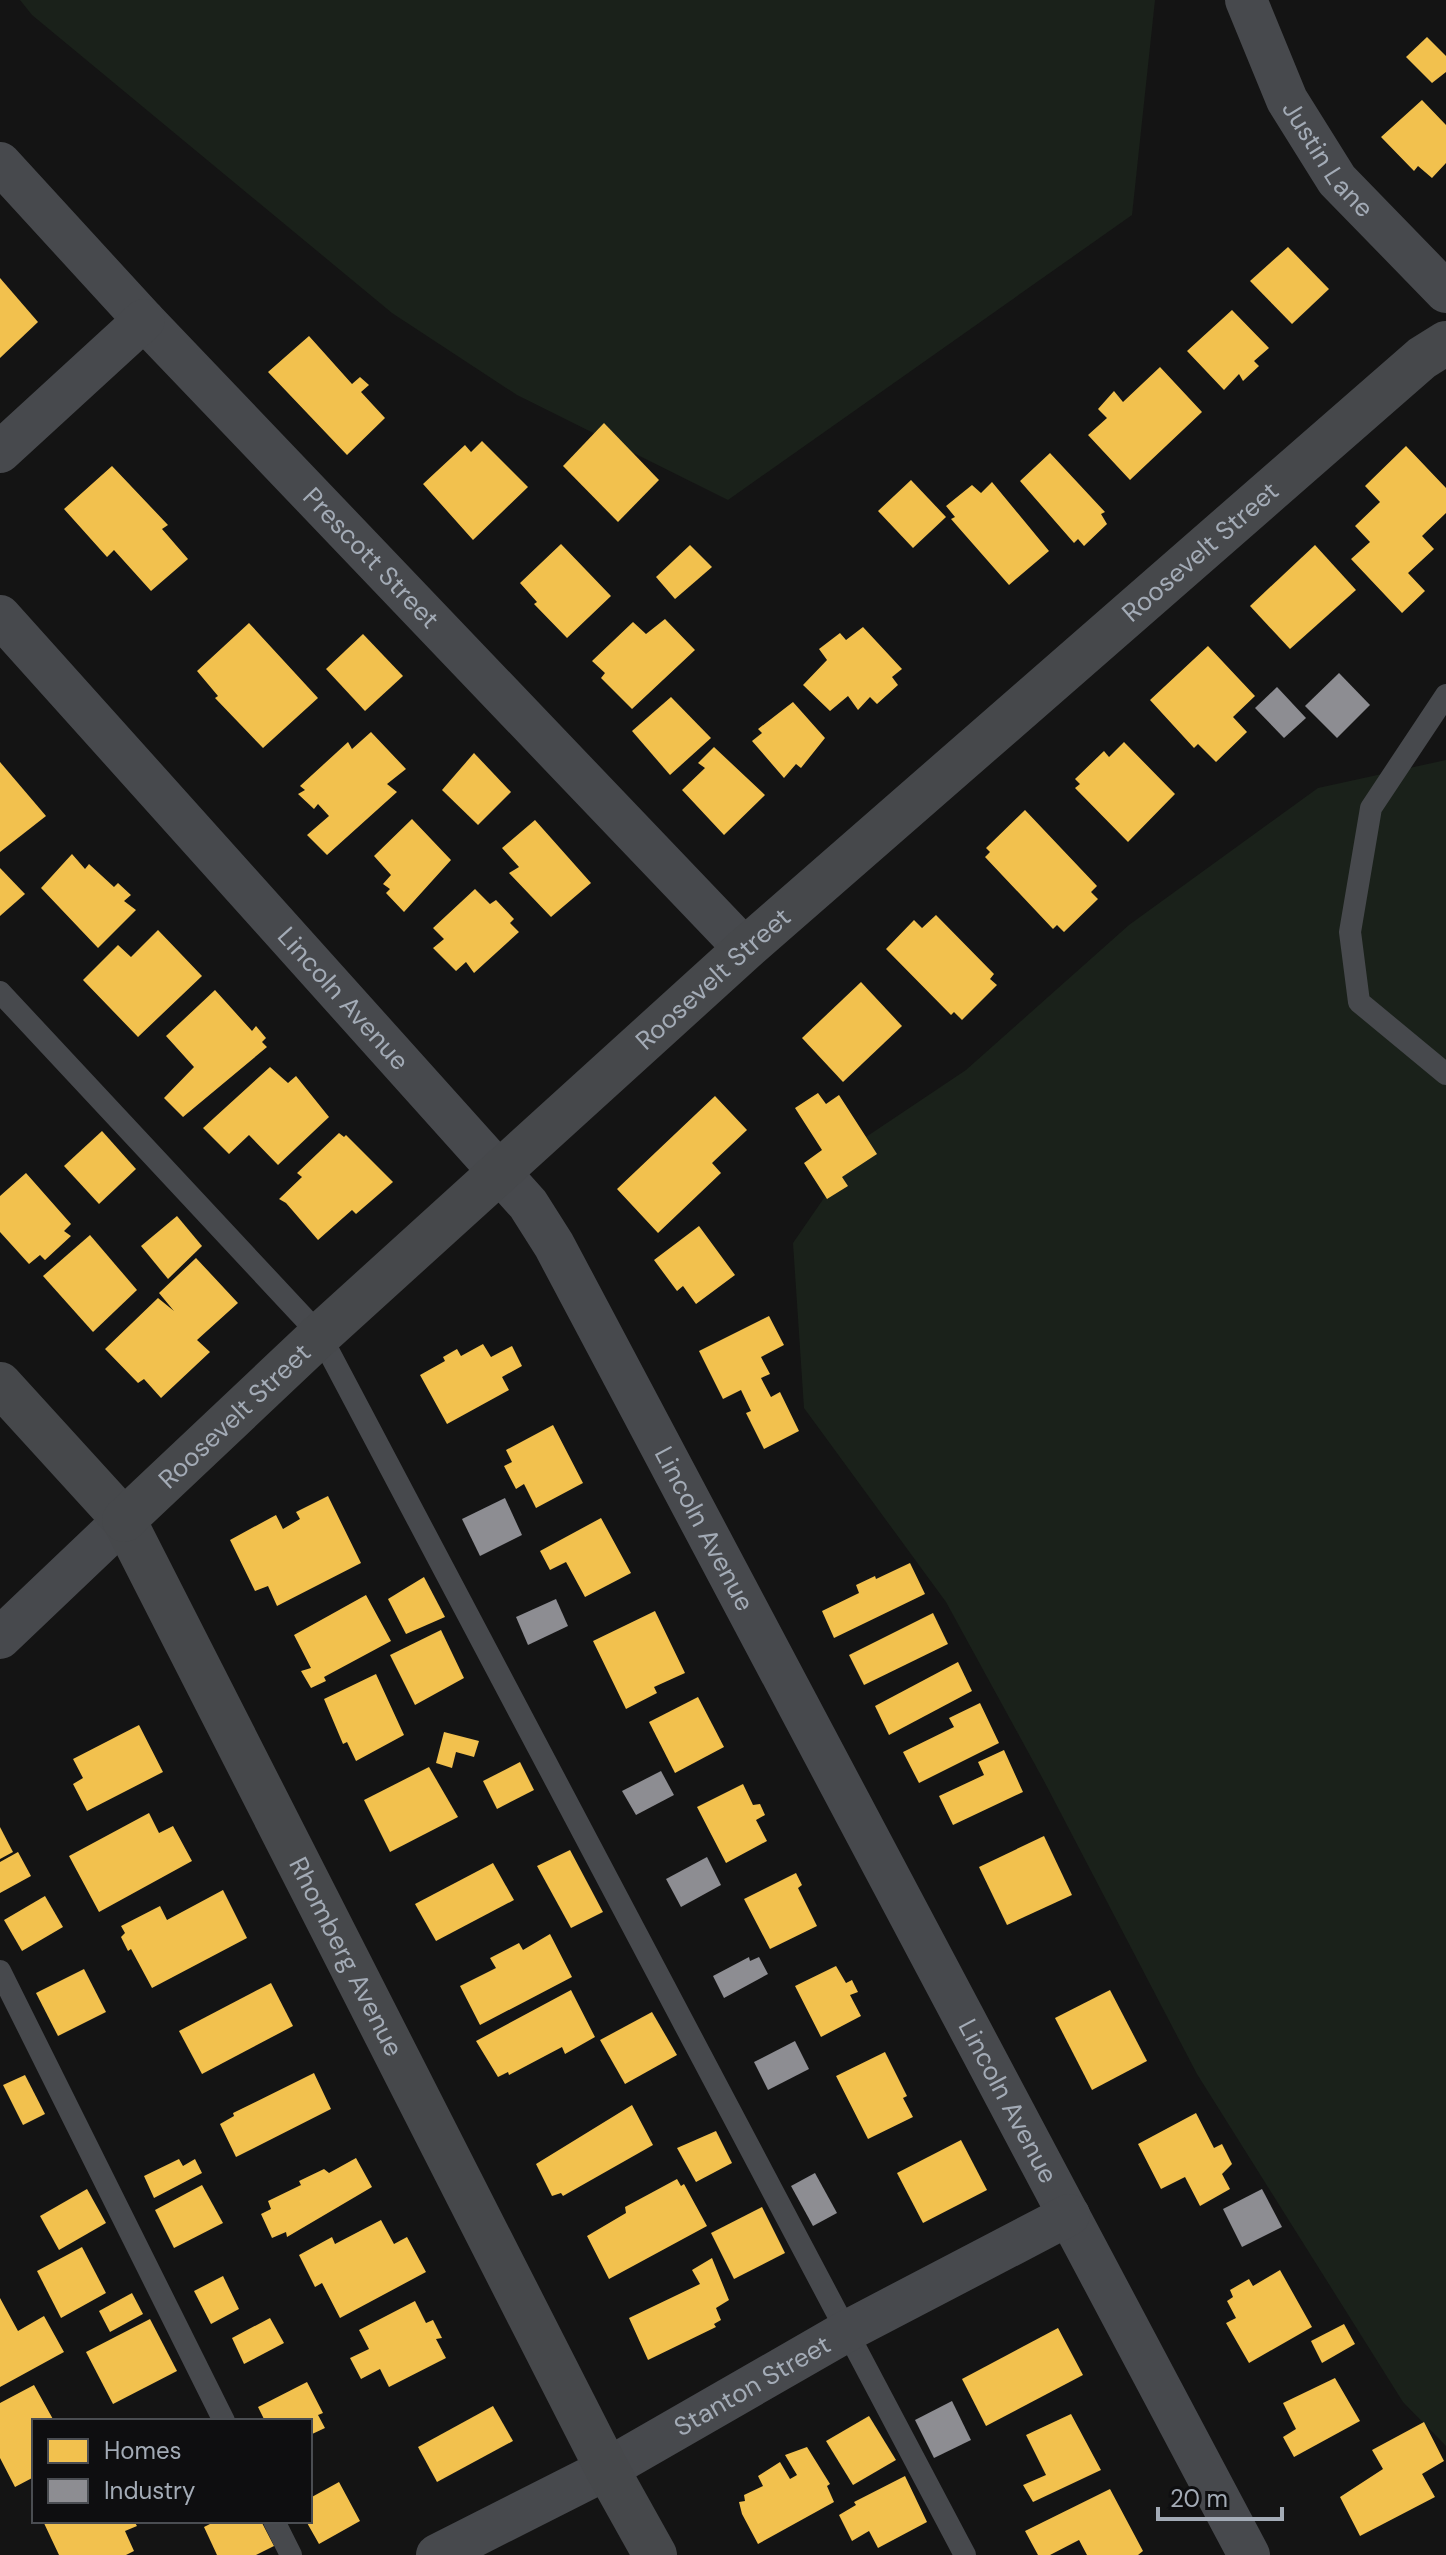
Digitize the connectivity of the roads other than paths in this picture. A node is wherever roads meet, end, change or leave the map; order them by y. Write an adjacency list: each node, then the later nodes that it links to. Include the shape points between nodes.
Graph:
1 (1246, 0): 3 (street, Justin Lane, via 1287,100 1337,180)
2 (0, 163): 4 (street, Prescott Street)
3 (1446, 292)
4 (144, 320): 6 (street); 9 (street, Prescott Street)
5 (1446, 343): 9 (street, Roosevelt Street, via 1422,358)
6 (0, 452)
7 (0, 616): 12 (street, Lincoln Avenue)
8 (1446, 695): 11 (lane, via 1371,808 1350,932 1359,1002)
9 (745, 949): 12 (street, Roosevelt Street)
10 (0, 992): 13 (lane)
11 (1446, 1074)
12 (501, 1170): 13 (street, Roosevelt Street); 18 (street, Lincoln Avenue, via 554,1245)
13 (320, 1335): 15 (street, Roosevelt Street); 19 (lane)
14 (0, 1384): 15 (street, Rhomberg Avenue)
15 (124, 1520): 16 (street, Roosevelt Street); 21 (street, Rhomberg Avenue)
16 (0, 1638)
17 (0, 1971): 20 (lane)
18 (1069, 2215): 19 (street, Stanton Street); 27 (street, Lincoln Avenue)
19 (847, 2331): 21 (street, Stanton Street); 26 (lane)
20 (223, 2419)
21 (607, 2469): 24 (street, Stanton Street); 25 (street, Rhomberg Avenue)
22 (275, 2523): 23 (lane)
23 (291, 2555)
24 (437, 2555)
25 (655, 2555)
26 (965, 2555)
27 (1249, 2555)

